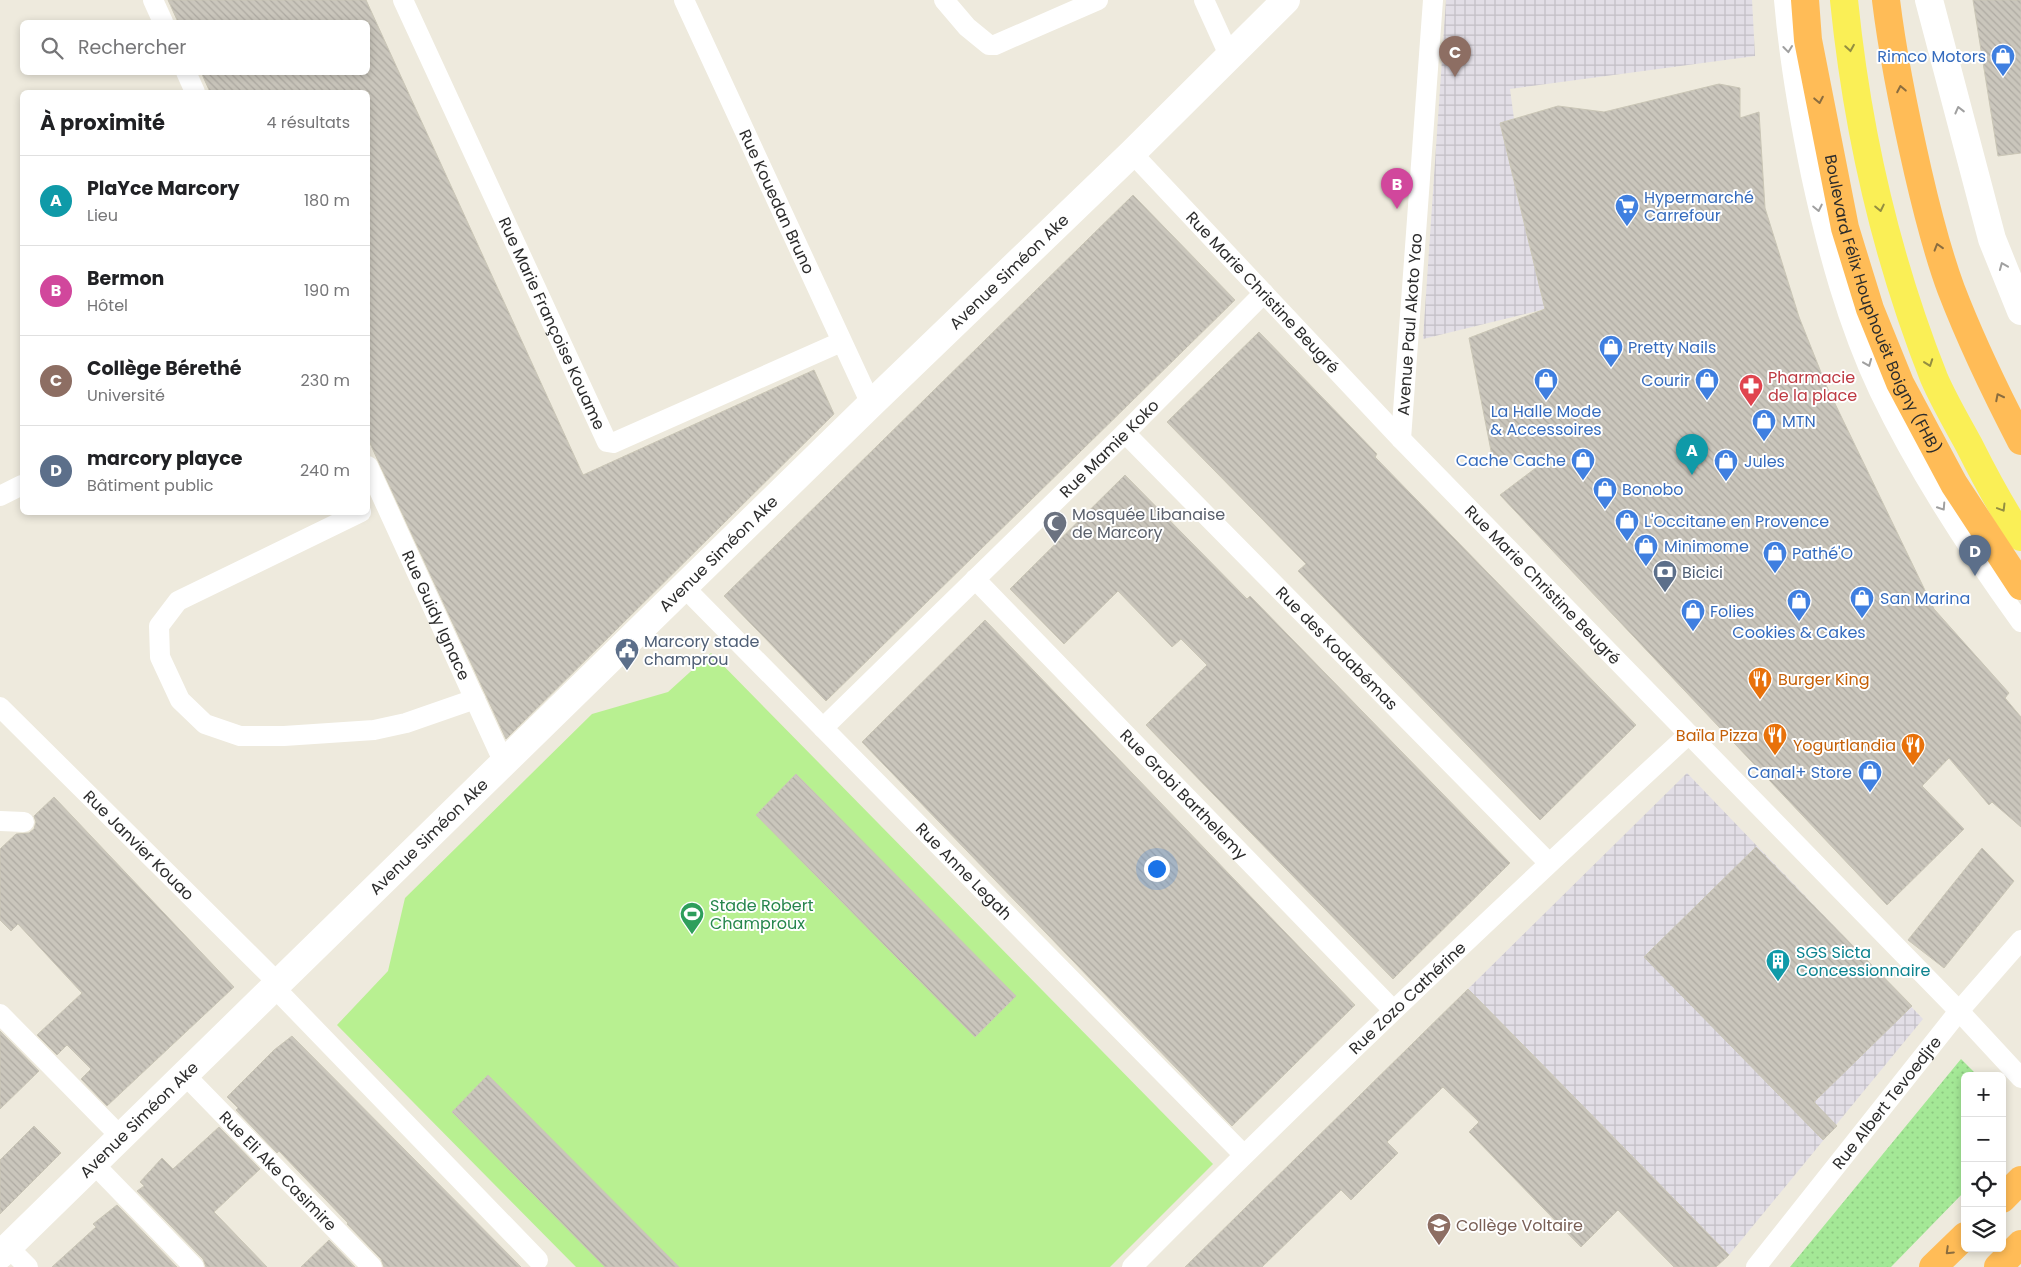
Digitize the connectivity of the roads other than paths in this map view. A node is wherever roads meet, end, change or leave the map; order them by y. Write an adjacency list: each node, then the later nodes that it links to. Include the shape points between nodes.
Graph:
1 (153, 0): 14 (street)
2 (403, 0): 21 (street, Rue Marie Françoise Kouame, via 607,442 613,443)
3 (684, 0): 21 (street, Rue Kouedan Bruno)
4 (944, 0): 5 (street, via 967,27 989,45)
5 (1098, 0)
6 (1204, 0): 15 (street)
7 (1286, 0): 15 (street, Avenue Siméon Ake)
8 (1433, 0): 24 (street, Avenue Paul Akoto Yao)
9 (1784, 0): 35 (street, one-way to 35, via 1802,133 1823,230 1848,313 1879,391 1936,498)
10 (1805, 0): 33 (highway, Boulevard Félix Houphouët Boigny (FHB), one-way to 33, via 1808,40 1841,208 1870,309 1900,383 1954,484)
11 (1844, 0): 31 (main road, Boulevard Félix Houphouët Boigny (FHB), one-way to 31, via 1864,135 1885,233 1908,308 1935,380 2001,507)
12 (1886, 0): 25 (highway, one-way to 12, via 1990,380 1951,288 1910,137)
13 (1928, 0): 20 (street, one-way to 13, via 1992,239)
14 (162, 20)
15 (1229, 55): 18 (street, Avenue Siméon Ake)
16 (187, 75): 17 (street)
17 (194, 90)
18 (1132, 153): 19 (street, Rue Marie Christine Beugré); 22 (street, Avenue Siméon Ake)
19 (1264, 294): 23 (street, Rue Mamie Koko); 24 (street, Rue Marie Christine Beugré)
20 (2021, 311)
21 (841, 342): 22 (street, Rue Kouedan Bruno)
22 (871, 404): 34 (street, Avenue Siméon Ake)
23 (1125, 432): 32 (street, Rue Mamie Koko); 43 (street, Rue des Kodabémas)
24 (1401, 438): 39 (street, Rue Marie Christine Beugré)
25 (2021, 441)
26 (370, 476): 29 (street, Rue Guidy Ignace)
27 (20, 486): 28 (street)
28 (0, 496)
29 (376, 506): 36 (street, Rue Guidy Ignace)
30 (355, 515): 36 (street, via 178,601 159,626 159,634 160,658 180,700 205,724 240,736 284,736 374,730 406,723)
31 (2021, 537)
32 (975, 579): 38 (street, Rue Mamie Koko); 46 (street, Rue Grobi Barthelemy)
33 (2021, 586)
34 (684, 587): 38 (street, Rue Anne Legah); 40 (street, Avenue Siméon Ake)
35 (2021, 622)
36 (474, 699): 40 (street, Rue Guidy Ignace)
37 (0, 707): 45 (street, Rue Janvier Kouao)
38 (823, 728): 52 (street, Rue Anne Legah)
39 (1689, 734): 43 (street, Rue Zozo Cathérine); 47 (street, Rue Marie Christine Beugré)
40 (504, 763): 45 (street, Avenue Siméon Ake)
41 (0, 821): 42 (street)
42 (24, 822)
43 (1549, 863): 46 (street, Rue Zozo Cathérine)
44 (2021, 940): 47 (street, Rue Albert Tevoedjre)
45 (276, 985): 49 (street, Avenue Siméon Ake); 59 (street, Rue Janvier Kouao)
46 (1393, 1010): 52 (street, Rue Zozo Cathérine)
47 (1960, 1011): 50 (street, Rue Marie Christine Beugré); 64 (street, Rue Albert Tevoedjre)
48 (0, 1014): 51 (street)
49 (184, 1074): 51 (street, Avenue Siméon Ake); 62 (street, Rue Eli Ake Casimire)
50 (2021, 1078)
51 (121, 1137): 53 (street, Avenue Siméon Ake)
52 (1243, 1154): 63 (street, Rue Zozo Cathérine)
53 (93, 1163): 58 (street, Avenue Siméon Ake); 61 (street)
54 (2021, 1180): 55 (highway)
55 (2006, 1195)
56 (1961, 1240): 65 (highway, one-way to 65)
57 (2021, 1244): 66 (highway)
58 (4, 1251): 60 (street)
59 (538, 1260)
60 (28, 1267)
61 (194, 1267)
62 (372, 1267)
63 (1132, 1267)
64 (1756, 1267)
65 (1933, 1267)
66 (1998, 1267)

